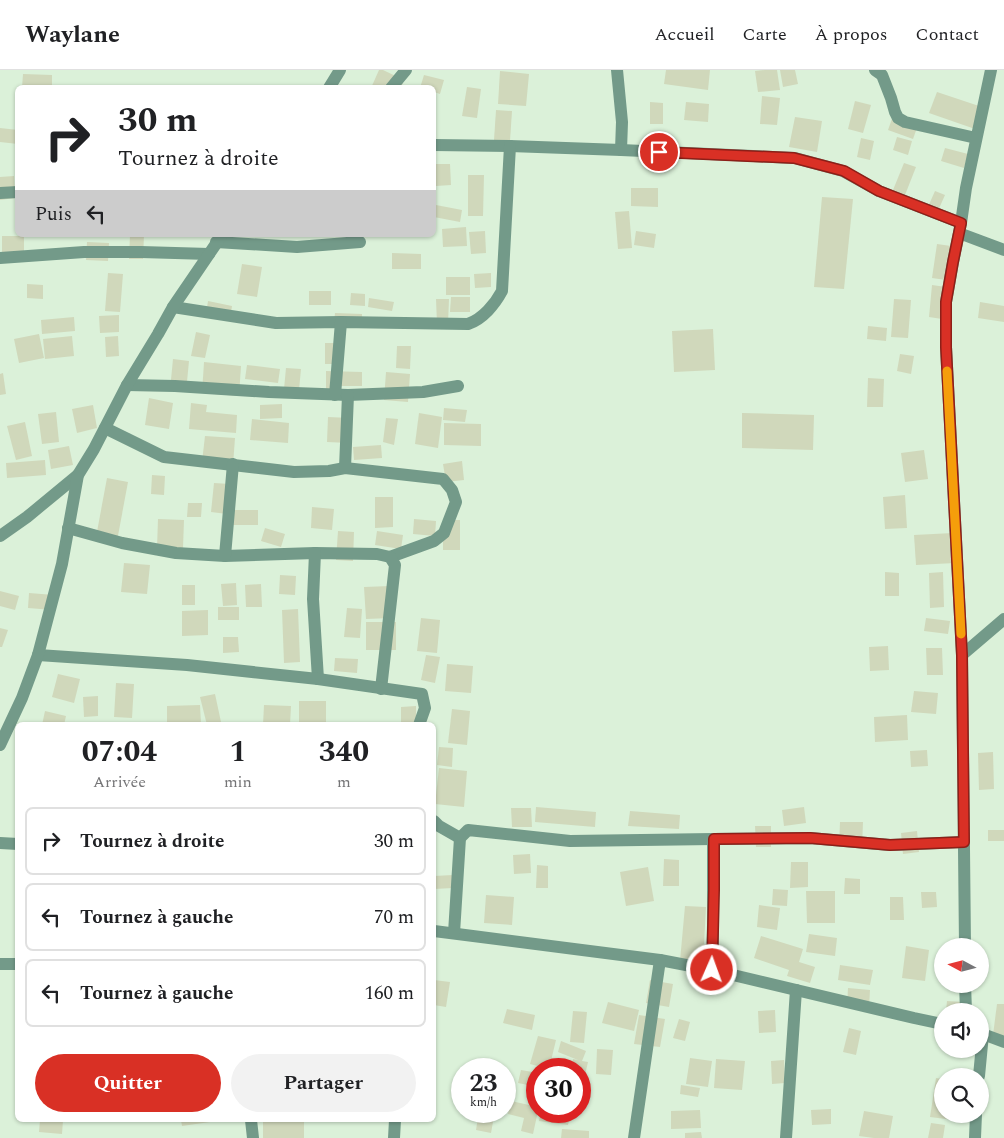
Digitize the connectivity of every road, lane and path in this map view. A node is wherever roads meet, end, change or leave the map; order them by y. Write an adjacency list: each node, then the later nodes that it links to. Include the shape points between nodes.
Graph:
1 (340, 70): 6 (street)
2 (406, 70): 7 (street)
3 (617, 70): 11 (street)
4 (875, 70): 8 (street, via 882,75 898,118)
5 (991, 70): 8 (street)
6 (332, 85)
7 (394, 85)
8 (976, 138): 14 (street)
9 (436, 144): 10 (street)
10 (510, 146): 11 (street); 21 (street, via 502,291 497,301 476,321 468,324)
11 (621, 150): 14 (street, via 794,158 844,171 879,191)
12 (15, 192): 13 (street)
13 (0, 193)
14 (960, 228): 17 (street); 36 (street, via 946,302 946,347)
15 (219, 239): 16 (street, via 298,247); 18 (street)
16 (360, 242)
17 (1004, 250)
18 (209, 254): 19 (street, via 84,252); 20 (street)
19 (0, 258)
20 (173, 307): 21 (street, via 276,323); 22 (street)
21 (341, 322): 24 (street)
22 (127, 385): 24 (street); 25 (street)
23 (458, 386): 24 (street, via 423,392)
24 (342, 395): 27 (street)
25 (105, 428): 26 (street, via 164,456); 28 (street)
26 (233, 464): 27 (street, via 294,472); 32 (street)
27 (345, 468): 33 (street, via 443,479 452,490 456,502 444,533)
28 (78, 475): 29 (street); 30 (street)
29 (68, 528): 32 (street, via 176,553); 35 (street)
30 (0, 536)
31 (315, 553): 32 (street); 33 (street); 37 (street, via 313,599)
32 (225, 556)
33 (390, 557): 38 (street, via 395,565)
34 (1004, 619): 36 (street)
35 (38, 655): 37 (street, via 187,665); 40 (street)
36 (962, 655): 44 (street)
37 (318, 679): 38 (street)
38 (381, 689): 39 (street, via 422,694 425,708)
39 (420, 722)
40 (0, 745)
41 (436, 823): 42 (street)
42 (460, 838): 43 (street, via 468,830 570,841); 48 (street)
43 (714, 839): 44 (street, via 810,838 890,845); 53 (street)
44 (964, 842): 49 (street)
45 (0, 843): 46 (street)
46 (15, 844)
47 (436, 931): 48 (street)
48 (454, 933): 50 (street)
49 (965, 938)
50 (660, 960): 53 (street); 63 (street)
51 (0, 964): 52 (street)
52 (15, 964)
53 (712, 970): 54 (street)
54 (796, 990): 55 (street); 64 (street)
55 (934, 1022)
56 (989, 1037): 57 (street)
57 (1004, 1042)
58 (251, 1122): 61 (street)
59 (394, 1122): 62 (street)
60 (976, 1123): 65 (street)
61 (253, 1138)
62 (394, 1138)
63 (634, 1138)
64 (786, 1138)
65 (975, 1138)

